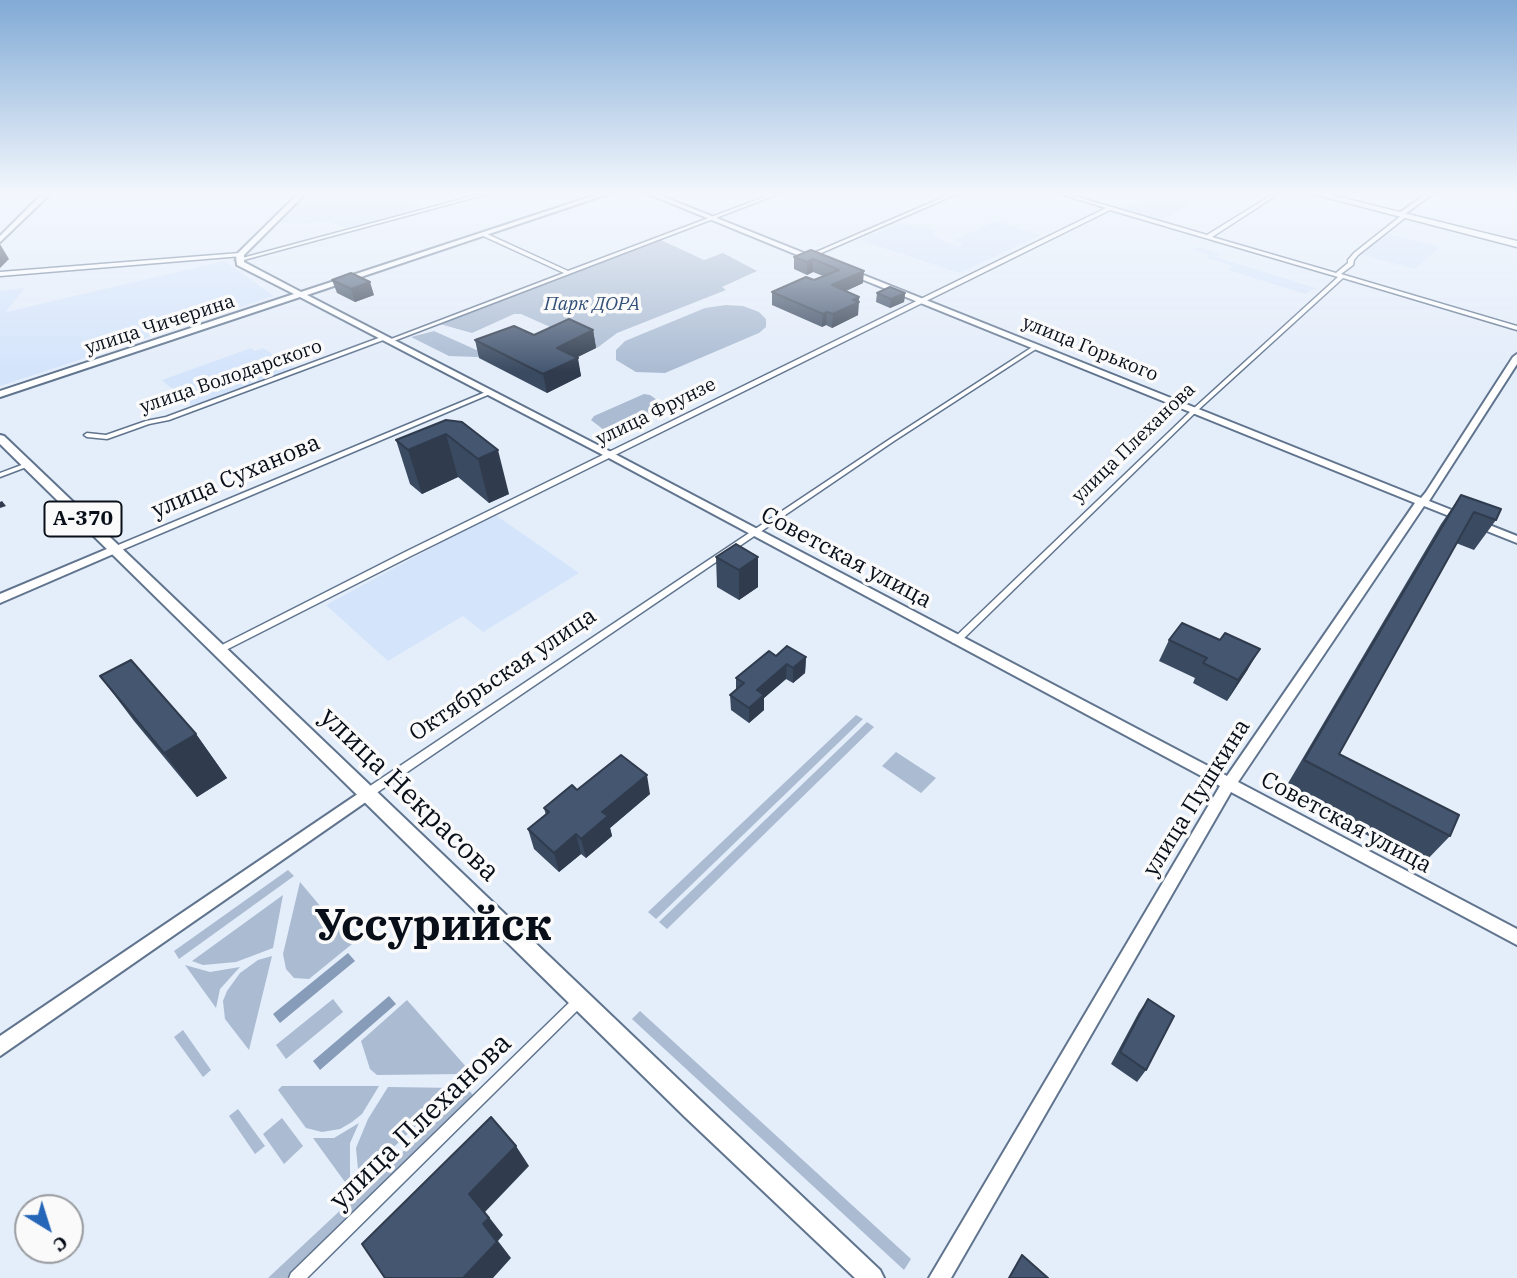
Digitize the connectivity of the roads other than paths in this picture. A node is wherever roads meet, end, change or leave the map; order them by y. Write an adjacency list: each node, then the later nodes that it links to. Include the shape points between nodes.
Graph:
1 (243, 253): 12 (main road)
2 (256, 253): 12 (street)
3 (427, 253): 18 (main road, улица Чичерина)
4 (524, 253): 15 (street)
5 (622, 253): 15 (street, улица Володарского)
6 (801, 253): 11 (main road)
7 (818, 253): 11 (street)
8 (1020, 253): 19 (street, улица Фрунзе)
9 (1261, 253): 17 (street)
10 (1358, 253): 17 (street, улица Плеханова)
11 (810, 256): 13 (main road)
12 (239, 257): 16 (street); 18 (main road, Советская улица, via 240,263)
13 (827, 263)
14 (839, 268): 19 (main road, улица Горького)
15 (568, 273): 21 (street, улица Володарского)
16 (0, 274)
17 (1339, 276): 20 (street); 26 (street, улица Плеханова)
18 (300, 295): 21 (main road, Советская улица); 25 (main road, улица Чичерина)
19 (922, 301): 22 (main road, улица Горького); 29 (street, улица Фрунзе)
20 (1517, 328)
21 (386, 340): 24 (main road, Советская улица); 27 (street, улица Володарского, via 167,419 107,437)
22 (1036, 347): 26 (main road, улица Горького); 33 (street, Октябрьская улица)
23 (1517, 357): 32 (main road, улица Пушкина, via 1430,494)
24 (488, 393): 29 (main road, Советская улица); 35 (street, улица Суханова)
25 (0, 394)
26 (1195, 410): 32 (main road, улица Горького); 37 (street, улица Плеханова)
27 (87, 435)
28 (0, 438): 30 (main road, улица Некрасова / А-370)
29 (610, 455): 33 (main road, Советская улица); 38 (street, улица Фрунзе)
30 (27, 465): 31 (street); 35 (main road, улица Некрасова / А-370)
31 (0, 475)
32 (1421, 501): 34 (main road, улица Горького); 39 (main road, улица Пушкина)
33 (755, 533): 37 (main road, Советская улица); 40 (street, Октябрьская улица)
34 (1517, 540)
35 (114, 551): 36 (main road, улица Суханова); 38 (main road, улица Некрасова / А-370)
36 (0, 599)
37 (957, 641): 39 (main road, Советская улица)
38 (219, 650): 40 (main road, улица Некрасова / А-370)
39 (1228, 785): 41 (main road, Советская улица); 46 (main road, улица Пушкина)
40 (368, 793): 42 (main road, улица Некрасова / А-370); 43 (main road, Октябрьская улица)
41 (1517, 937)
42 (580, 1000): 44 (street, улица Плеханова); 45 (main road, улица Некрасова / А-370)
43 (0, 1047)
44 (296, 1278)
45 (872, 1278)
46 (939, 1278)

